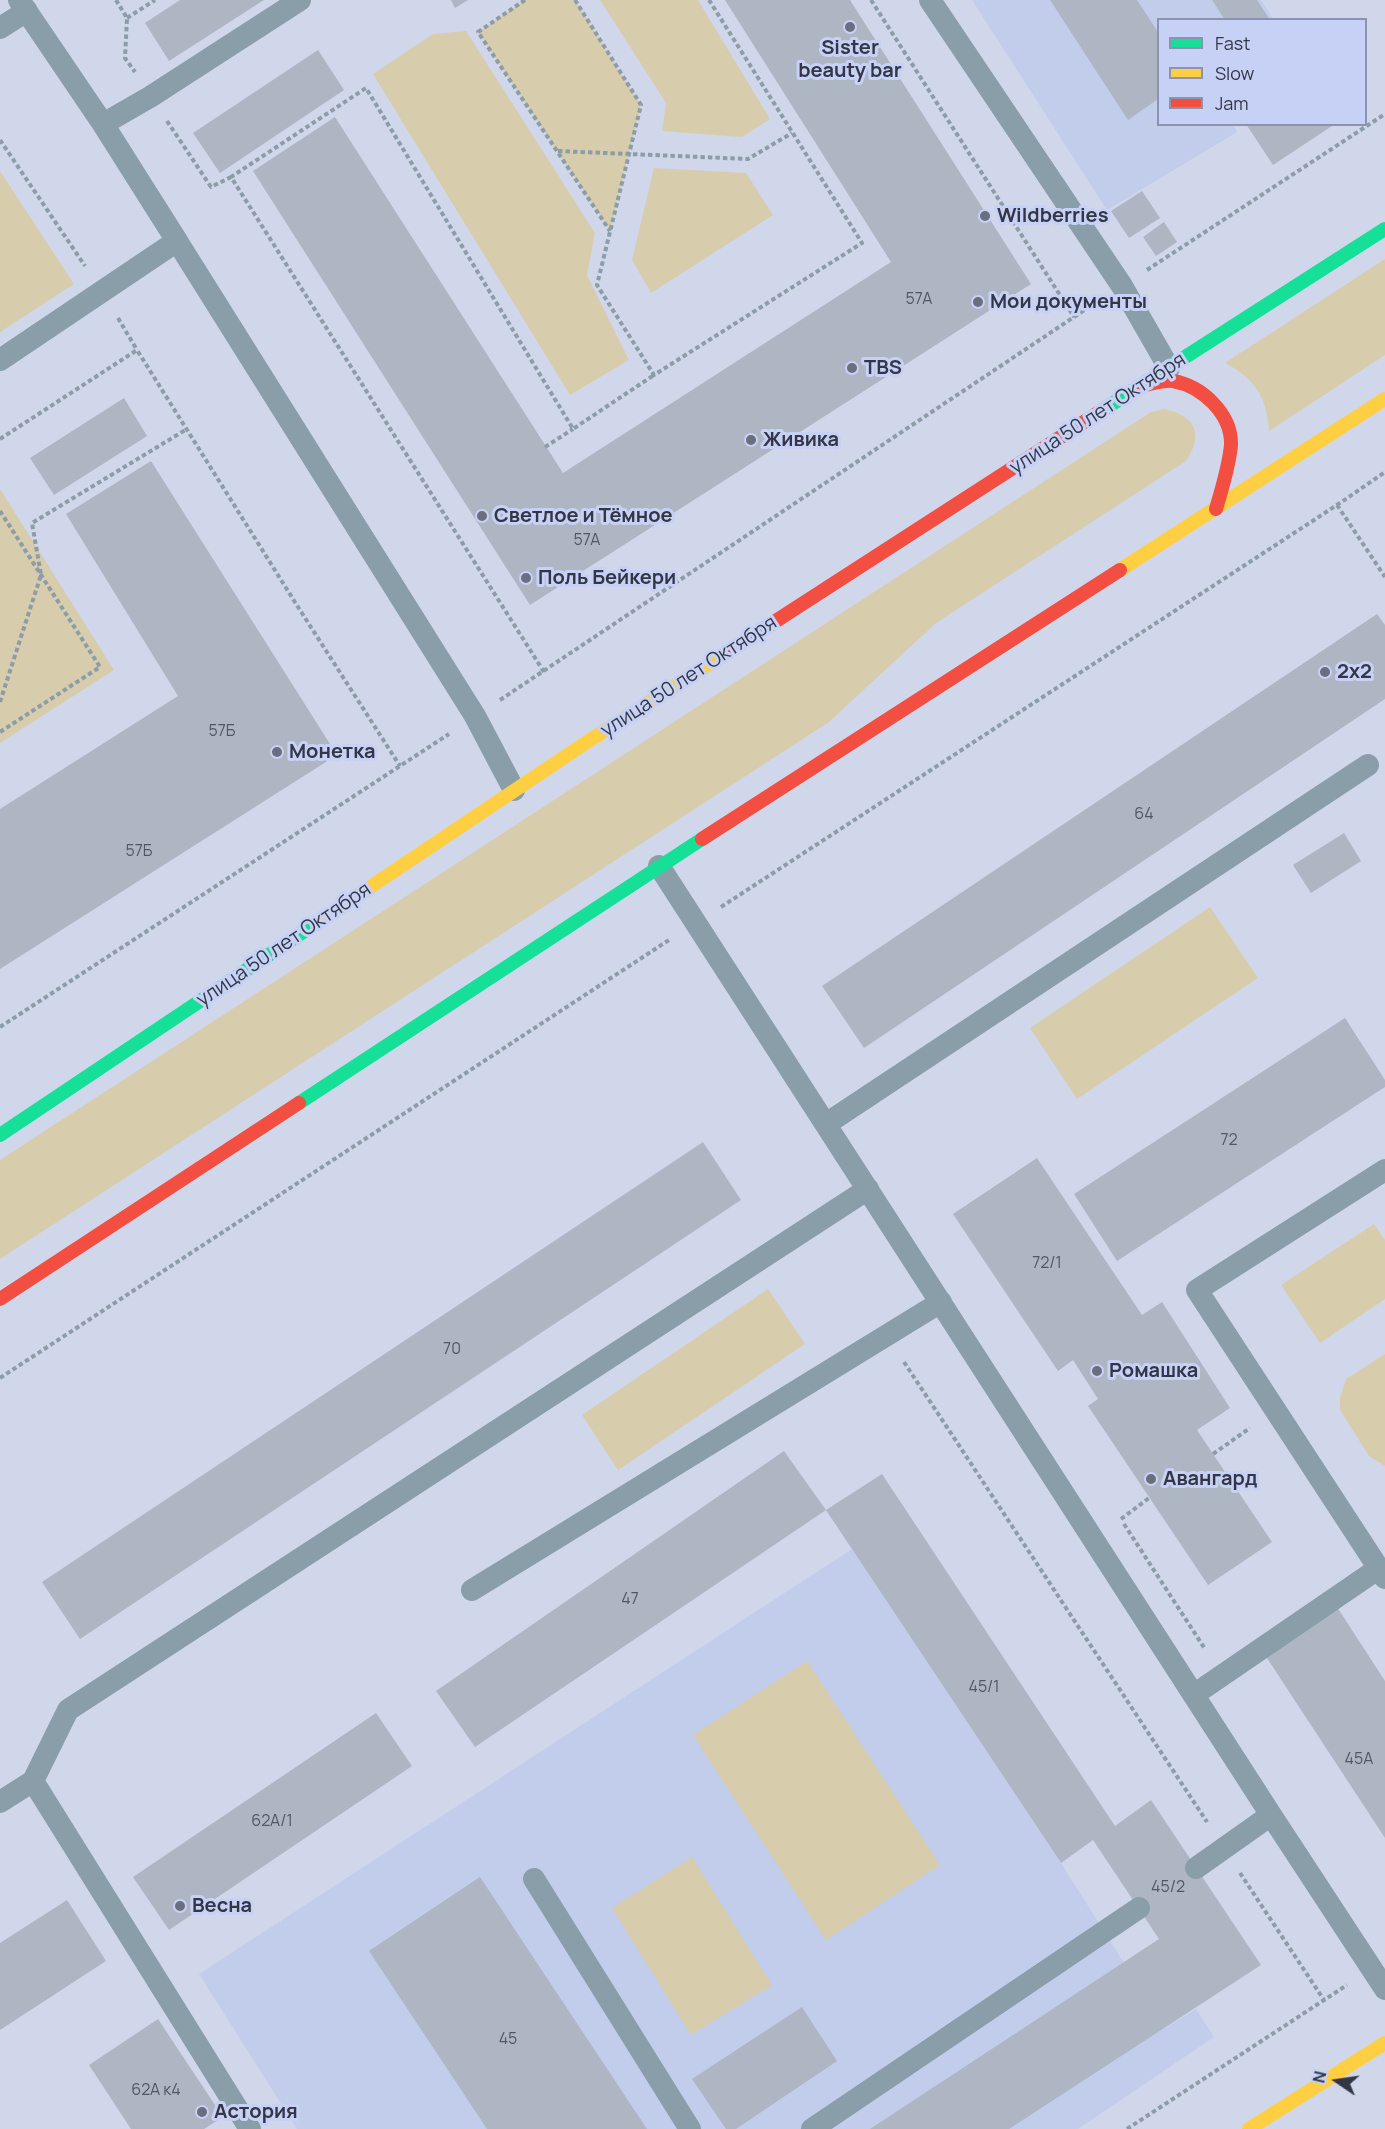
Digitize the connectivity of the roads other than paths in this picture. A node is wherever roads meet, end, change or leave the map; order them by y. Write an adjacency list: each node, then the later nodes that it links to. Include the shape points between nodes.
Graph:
1 (300, 0): 5 (lane)
2 (930, 0): 9 (lane, via 1122,286)
3 (23, 6): 4 (lane); 5 (lane)
4 (0, 28)
5 (103, 124): 7 (lane)
6 (1385, 229): 9 (main road, улица 50 лет Октября)
7 (177, 241): 8 (lane); 14 (lane, via 475,716)
8 (0, 360)
9 (1169, 368): 10 (main road, улица 50 лет Октября)
10 (1141, 386): 12 (main road, via 1172,381 1201,391 1223,414 1231,443); 14 (main road, улица 50 лет Октября)
11 (1385, 399): 12 (main road)
12 (1216, 509): 15 (main road)
13 (1368, 765): 16 (lane)
14 (514, 790): 17 (main road, улица 50 лет Октября)
15 (659, 866): 16 (lane); 20 (main road)
16 (826, 1124): 19 (lane)
17 (0, 1135)
18 (1385, 1170): 22 (lane, via 1197,1290)
19 (868, 1189): 21 (lane); 25 (lane, via 68,1710)
20 (0, 1299)
21 (941, 1302): 23 (lane); 24 (lane)
22 (1382, 1573): 24 (lane)
23 (472, 1590)
24 (1195, 1694): 27 (lane)
25 (33, 1782): 26 (lane); 33 (lane)
26 (0, 1802)
27 (1271, 1815): 28 (lane); 31 (lane)
28 (1196, 1868)
29 (534, 1879): 34 (lane)
30 (1139, 1908): 35 (lane)
31 (1385, 1989)
32 (1385, 2043): 36 (main road)
33 (250, 2129)
34 (690, 2129)
35 (812, 2129)
36 (1249, 2129)

